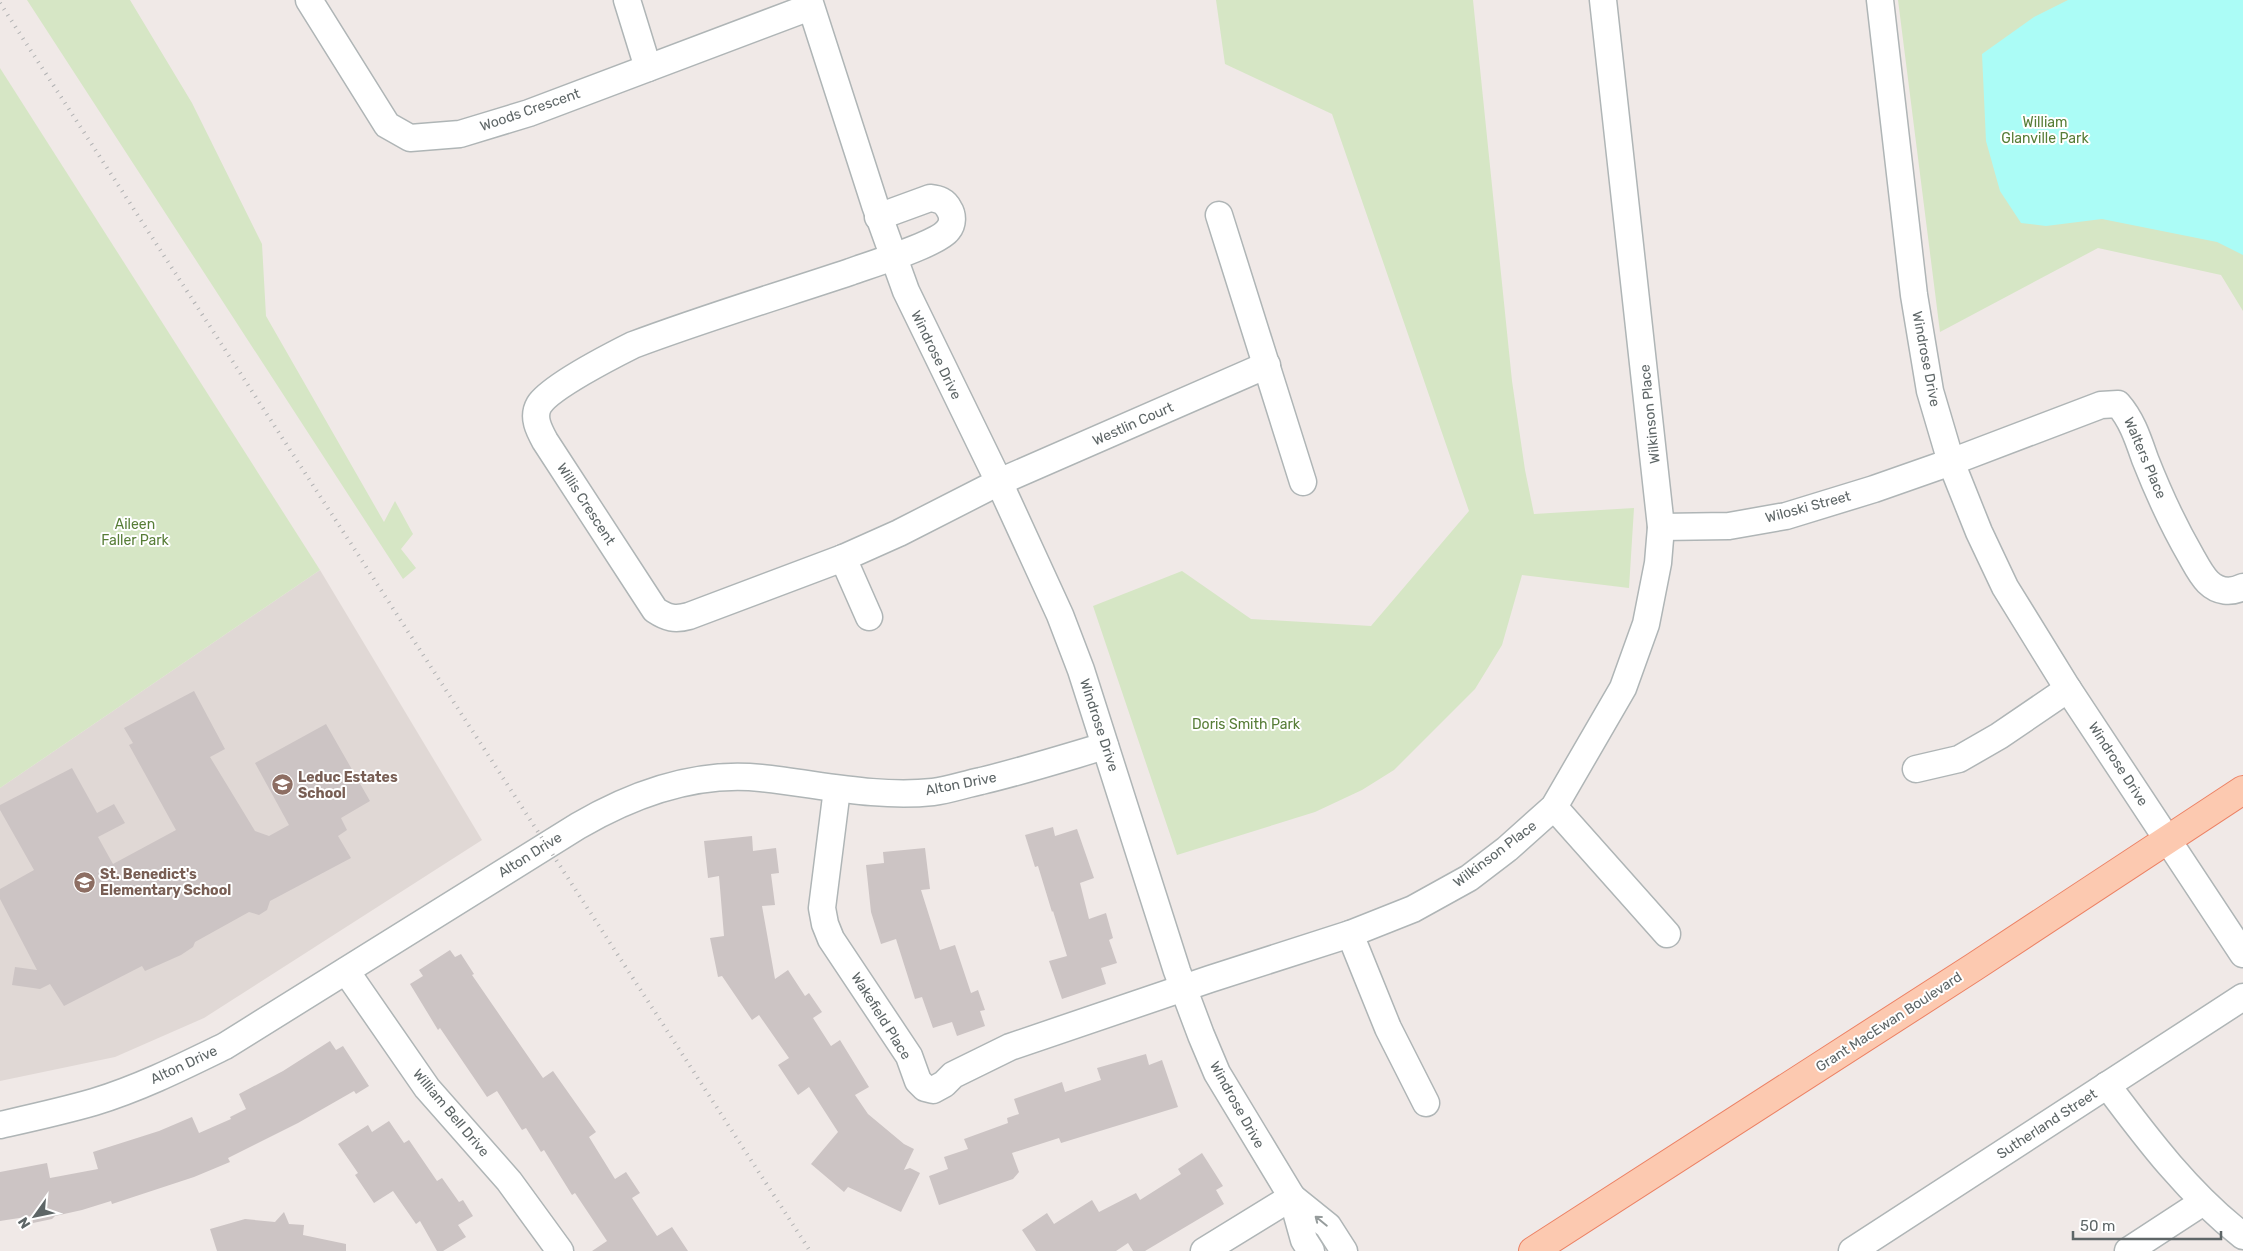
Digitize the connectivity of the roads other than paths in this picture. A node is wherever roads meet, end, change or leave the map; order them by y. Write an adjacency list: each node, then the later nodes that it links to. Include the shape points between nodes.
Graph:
1 (309, 0): 6 (street, Woods Crescent, via 387,125 410,138 460,134)
2 (627, 0): 6 (street)
3 (1603, 0): 14 (street, Wilkinson Place)
4 (1880, 0): 11 (street, Windrose Drive, via 1914,295 1930,391)
5 (810, 3): 6 (street, Woods Crescent); 8 (street, Windrose Drive)
6 (648, 68)
7 (1219, 215): 10 (street)
8 (878, 217): 9 (street, Windrose Drive); 9 (street, via 930,198 939,199 951,212 952,222 948,231)
9 (893, 257): 12 (street, Windrose Drive, via 918,320); 15 (street, Willis Crescent, via 633,345 554,391 538,406 536,417 545,441 655,610 666,617 689,616)
10 (1267, 365): 12 (street, Westlin Court); 13 (street)
11 (1951, 462): 14 (street, Wiloski Street, via 1786,516 1729,526); 16 (street, Walters Place, via 2101,405 2118,404 2128,416 2156,487 2200,572 2208,583 2220,590 2234,591); 18 (street, Windrose Drive, via 2005,587)
12 (999, 482): 15 (street, Willis Crescent); 19 (street, Windrose Drive, via 1060,615)
13 (1303, 482)
14 (1661, 528): 23 (street, Wilkinson Place, via 1646,624 1622,688)
15 (843, 558): 17 (street)
16 (2243, 587)
17 (869, 617)
18 (2068, 689): 20 (street, via 1959,759); 24 (street, Windrose Drive)
19 (1105, 746): 21 (street, Alton Drive, via 933,792 875,794); 29 (street, Windrose Drive)
20 (1916, 769)
21 (837, 789): 28 (street, Alton Drive, via 733,777 687,782 650,791 570,830); 29 (street, Wakefield Place, via 822,908 825,924 831,939 909,1056 918,1081 925,1088 933,1090 953,1075 1010,1047)
22 (2243, 790): 24 (main road, Grant MacEwan Boulevard)
23 (1554, 807): 25 (street, Wilkinson Place, via 1469,878 1413,909); 26 (street)
24 (2167, 840): 27 (street, Windrose Drive); 41 (main road, Grant MacEwan Boulevard)
25 (1350, 934): 29 (street, Wilkinson Place); 32 (street, via 1388,1028)
26 (1668, 934)
27 (2243, 954)
28 (346, 971): 33 (street, Alton Drive, via 225,1046 164,1076 92,1102); 37 (street, William Bell Drive, via 427,1088 509,1181)
29 (1183, 988): 34 (street, Windrose Drive, via 1217,1072)
30 (2243, 997): 31 (street, Sutherland Street)
31 (2107, 1085): 35 (street, via 2154,1148); 42 (street, Sutherland Street)
32 (1426, 1103)
33 (0, 1124)
34 (1292, 1197): 38 (street); 39 (street, Windrose Drive, via 1304,1240); 40 (street, Windrose Drive, one-way to 34, via 1328,1226)
35 (2203, 1202): 36 (street); 43 (street)
36 (2243, 1236)
37 (560, 1251)
38 (1204, 1251)
39 (1311, 1251)
40 (1344, 1251)
41 (1533, 1251)
42 (1852, 1251)
43 (2128, 1251)

